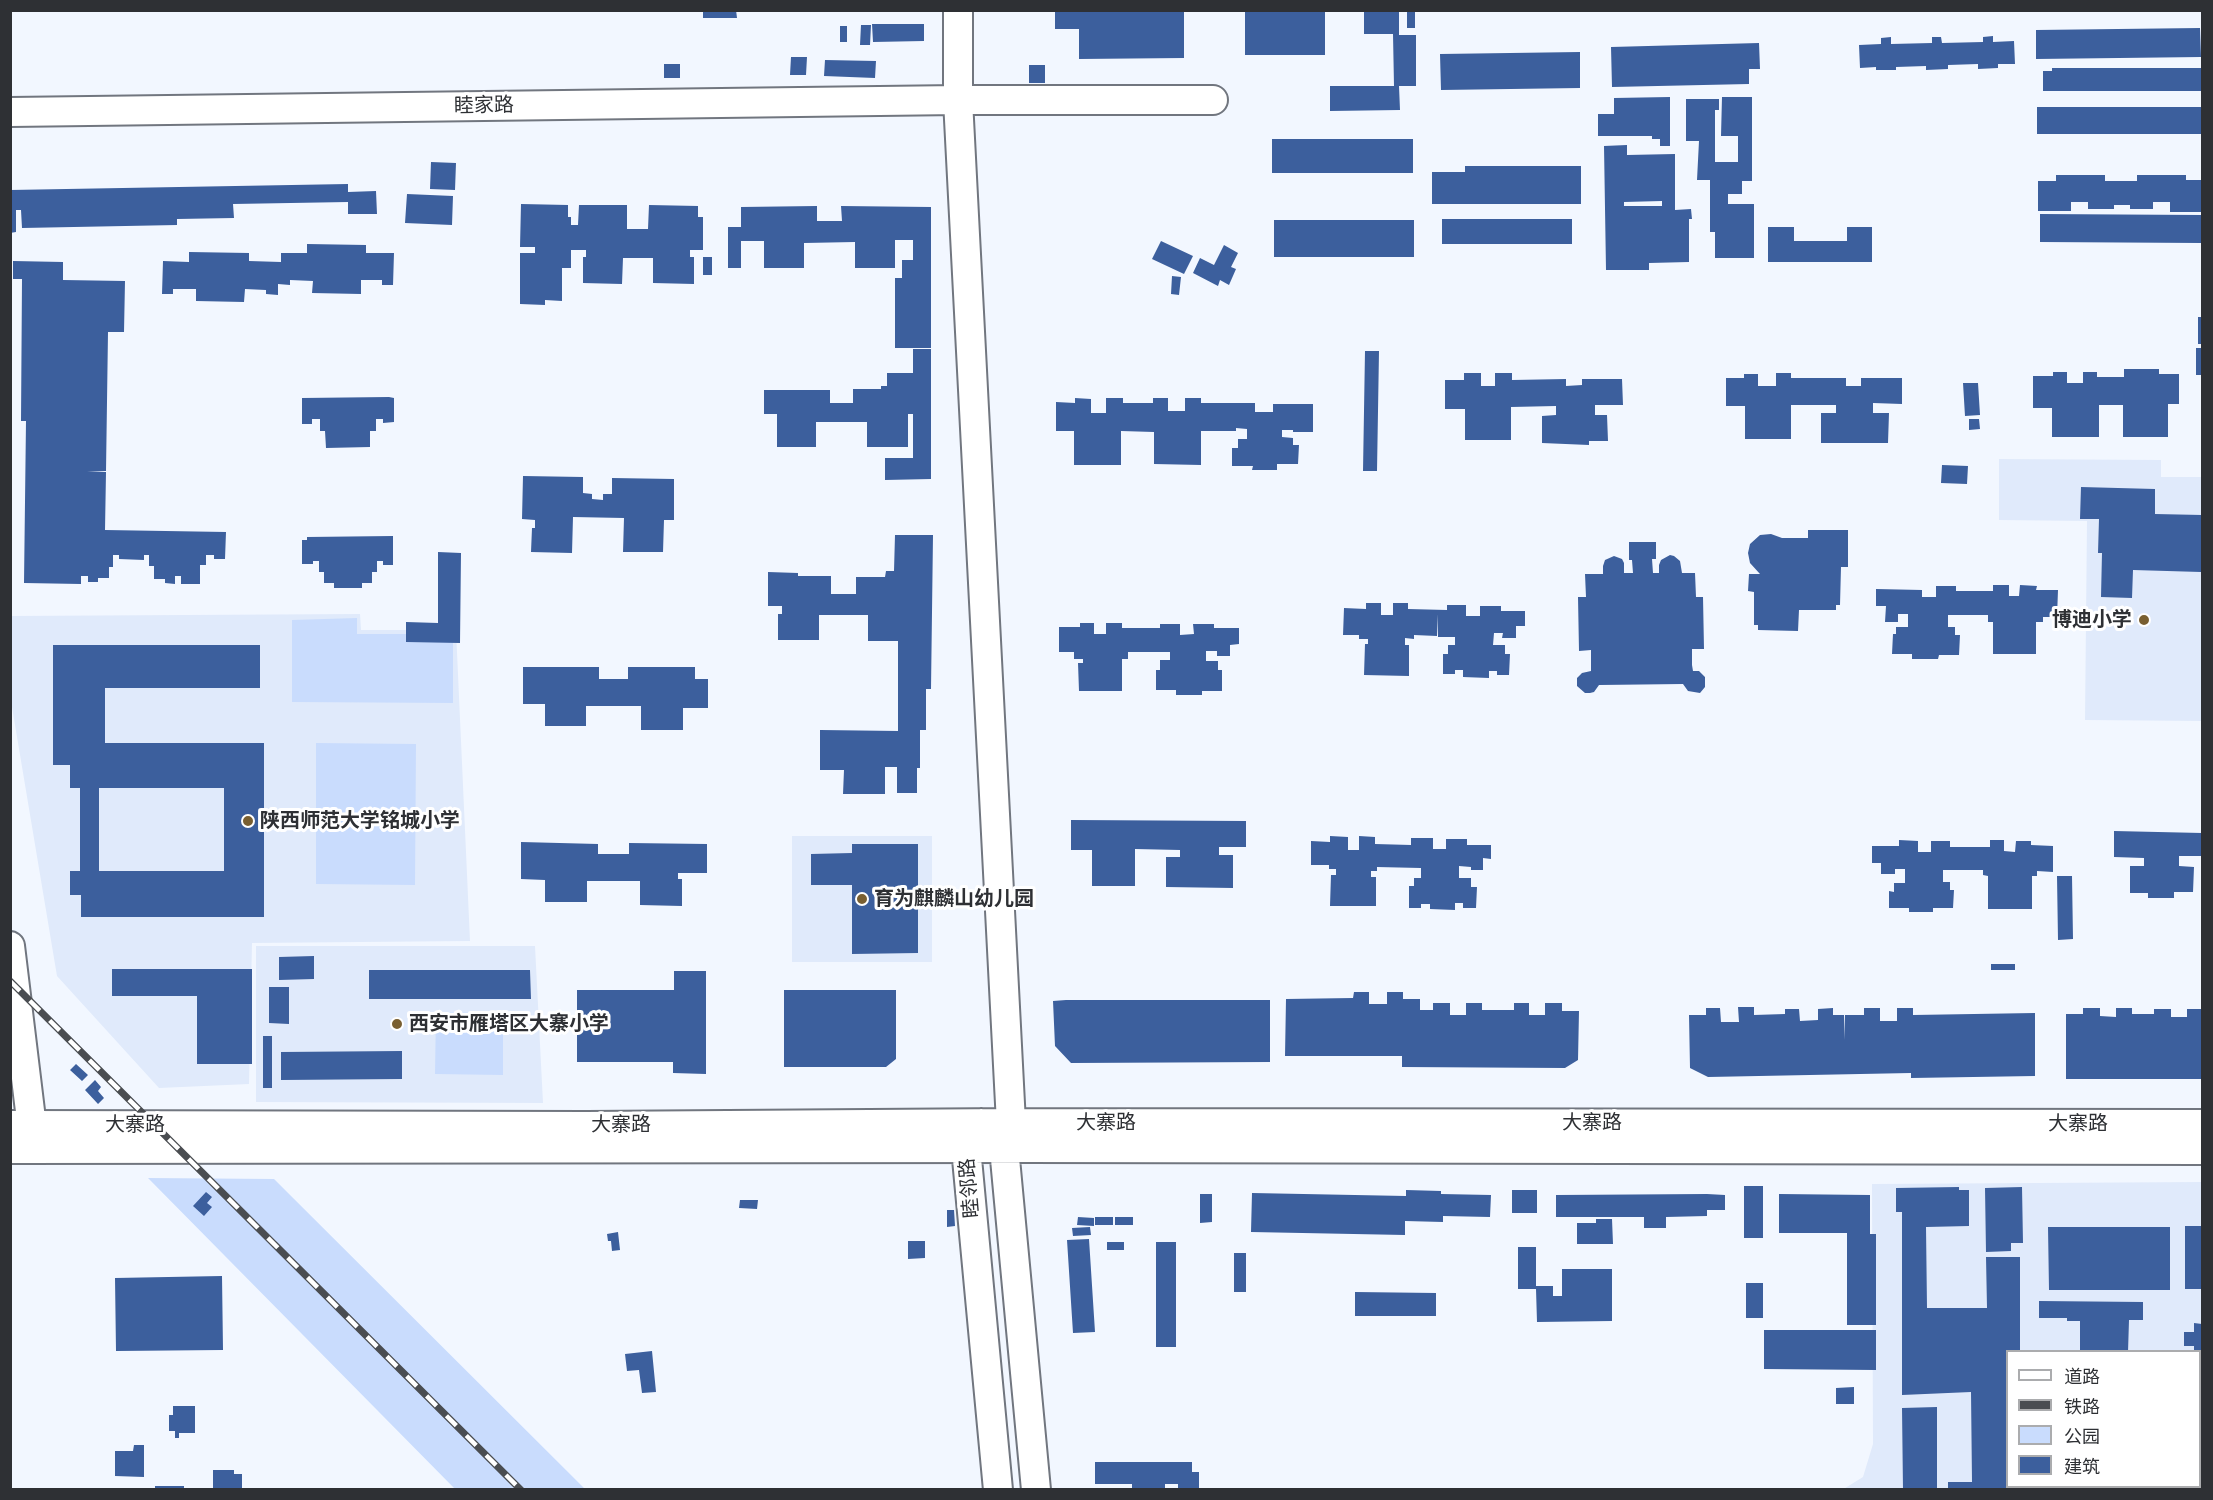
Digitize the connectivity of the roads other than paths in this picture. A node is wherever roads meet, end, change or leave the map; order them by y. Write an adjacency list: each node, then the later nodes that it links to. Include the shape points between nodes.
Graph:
1 (958, 10): 2 (main road)
2 (957, 100): 3 (main road, 睦家路); 4 (main road, 睦家路); 8 (main road)
3 (1213, 100)
4 (10, 112)
5 (10, 946): 9 (main road)
6 (981, 1123): 8 (main road, 睦邻路); 9 (main road, 大寨路); 10 (main road, 睦邻路)
7 (2202, 1124): 8 (main road, 大寨路)
8 (1007, 1135): 10 (main road, 大寨路); 11 (main road, 大寨路); 13 (main road, 睦邻路)
9 (22, 1137): 10 (main road, 大寨路)
10 (966, 1148): 12 (main road, 睦邻路)
11 (2202, 1150)
12 (998, 1490)
13 (1036, 1490)

